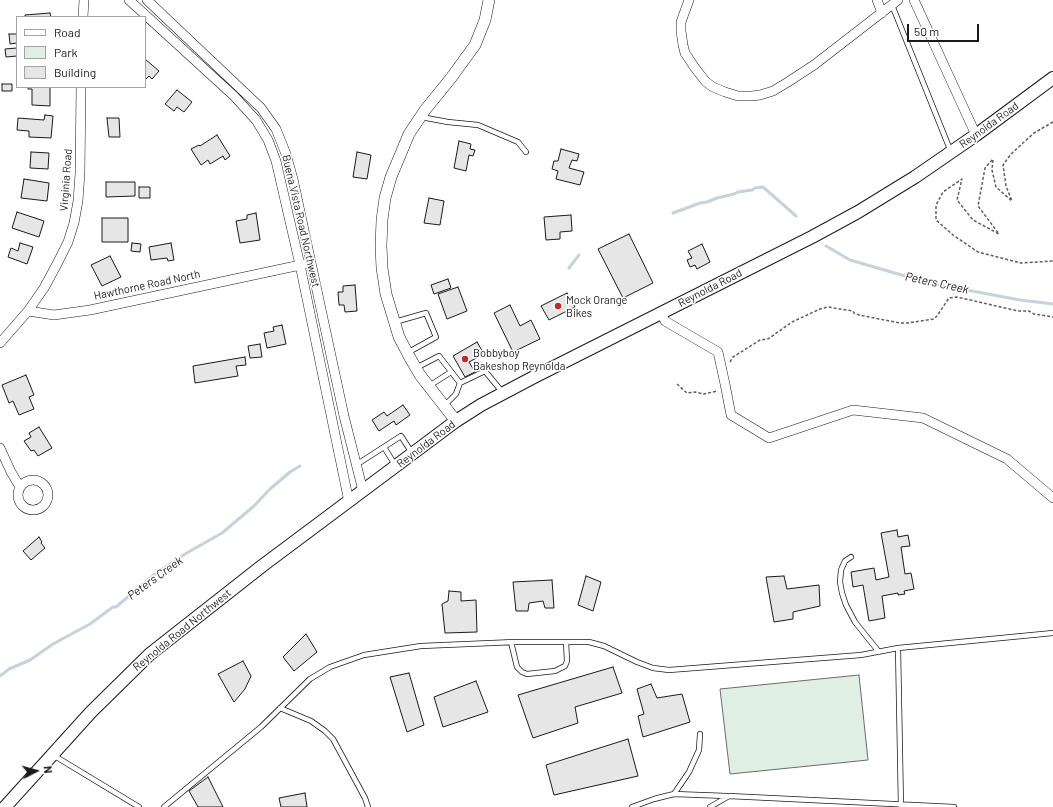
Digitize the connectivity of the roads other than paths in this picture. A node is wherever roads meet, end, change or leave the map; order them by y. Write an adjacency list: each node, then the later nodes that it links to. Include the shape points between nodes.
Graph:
1 (84, 0): 10 (street)
2 (129, 0): 18 (street, Buena Vista Road Northwest, via 234,96 256,120 268,140 276,161)
3 (147, 0): 17 (street, Buena Vista Road Northwest, via 261,108 276,128 286,154)
4 (489, 0): 13 (street, via 485,20 475,45)
5 (689, 0): 9 (street, via 681,22 685,53 706,82 738,96 760,95 773,91 814,65)
6 (877, 0): 9 (street)
7 (914, 0): 14 (street)
8 (895, 2): 9 (street); 16 (lane)
9 (882, 13)
10 (83, 16)
11 (1053, 78): 14 (main road, Reynolda Road)
12 (82, 88): 19 (street, Virginia Road, via 80,173 74,223 57,264)
13 (421, 116): 15 (lane, via 478,125 518,142); 21 (street, via 409,134 391,177 382,220 382,268)
14 (976, 135): 16 (main road, Reynolda Road)
15 (526, 152)
16 (951, 152): 20 (main road, Reynolda Road, via 915,177 832,226)
17 (311, 262): 18 (street, Hawthorne Road North); 34 (street, Buena Vista Road Northwest)
18 (300, 265): 19 (street, Hawthorne Road North, via 90,310 54,315); 39 (street, Buena Vista Road Northwest)
19 (28, 311): 22 (street)
20 (661, 313): 28 (main road, Reynolda Road); 38 (street, via 665,321 718,352 730,415 769,438 853,410 923,418 1007,460)
21 (394, 322): 23 (street); 23 (lane, via 426,313 436,338)
22 (0, 343)
23 (407, 353): 24 (street)
24 (416, 368): 25 (lane, via 439,356); 27 (street)
25 (451, 372): 26 (lane); 27 (lane)
26 (460, 384): 28 (lane, via 485,371); 29 (lane, via 456,394)
27 (429, 386): 29 (street)
28 (503, 393): 30 (main road, Reynolda Road)
29 (444, 406): 30 (street)
30 (456, 421): 33 (main road, Reynolda Road)
31 (384, 447): 33 (lane, via 401,436); 34 (lane); 35 (lane)
32 (0, 448): 36 (street)
33 (412, 454): 35 (main road, Reynolda Road)
34 (356, 465): 37 (street, Buena Vista Road Northwest)
35 (396, 466): 37 (main road, Reynolda Road)
36 (20, 487)
37 (363, 491): 39 (main road, Reynolda Road Northwest)
38 (1053, 498)
39 (349, 502): 48 (main road, Reynolda Road Northwest, via 150,654 91,712)
40 (851, 557): 45 (lane, via 845,561 841,570 842,593 855,622)
41 (1053, 633): 44 (lane)
42 (511, 642): 43 (lane); 43 (lane, via 517,667 527,674 555,671 565,666); 46 (lane, via 421,646 364,655 330,667 310,679)
43 (566, 642): 45 (lane, via 588,642 604,646 653,668 669,670)
44 (898, 648): 45 (lane); 51 (lane)
45 (879, 652)
46 (280, 708): 54 (lane, via 255,732); 55 (lane, via 310,721 333,739)
47 (700, 734): 49 (lane, via 699,750 689,772)
48 (53, 755): 52 (main road, Reynolda Road Northwest); 53 (lane)
49 (674, 794): 50 (lane); 56 (lane)
50 (729, 796): 51 (lane); 57 (lane)
51 (901, 805): 58 (lane)
52 (5, 807)
53 (139, 807)
54 (164, 807)
55 (368, 807)
56 (632, 807)
57 (710, 807)
58 (954, 807)

